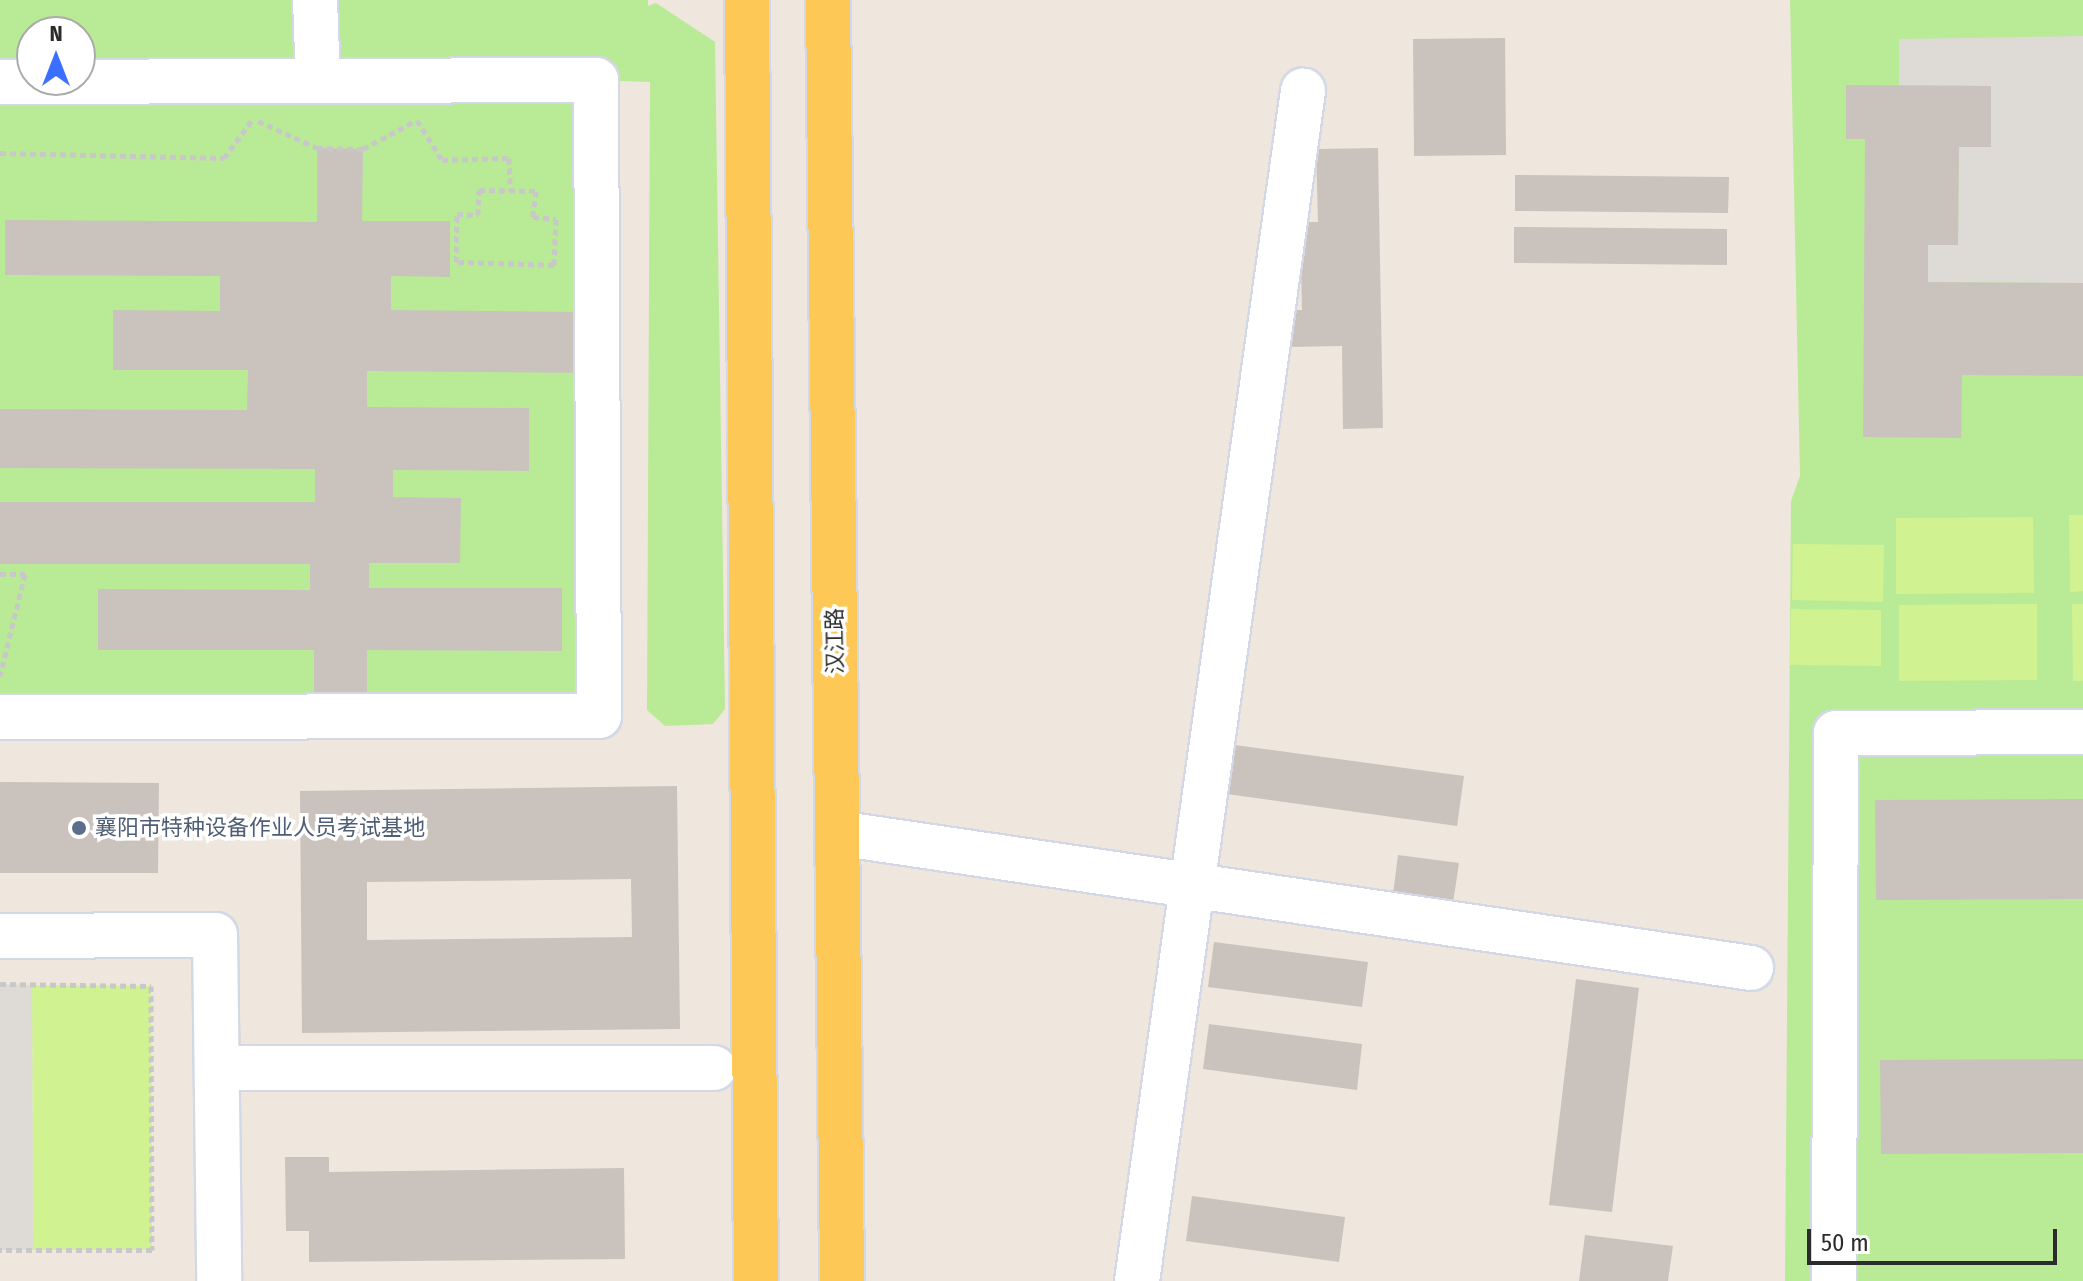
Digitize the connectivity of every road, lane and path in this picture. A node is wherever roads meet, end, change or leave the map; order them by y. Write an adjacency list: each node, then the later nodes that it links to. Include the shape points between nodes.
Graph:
1 (315, 0): 4 (lane)
2 (747, 0): 24 (main road)
3 (828, 0): 15 (main road, 汉江路)
4 (318, 81): 5 (lane); 13 (lane, via 596,80 599,716)
5 (0, 82)
6 (1303, 91): 16 (lane)
7 (253, 119): 9 (path, via 224,158)
8 (417, 120): 10 (path, via 442,160 509,158)
9 (0, 153)
10 (510, 190): 10 (path, via 536,191 533,217 556,219 554,265 456,262 457,214 478,215 479,190)
11 (0, 574): 12 (path, via 25,574)
12 (0, 676)
13 (0, 717)
14 (2083, 732): 27 (lane, via 1836,733)
15 (837, 833): 16 (lane); 25 (main road, 汉江路)
16 (1192, 885): 18 (lane); 26 (lane)
17 (0, 936): 20 (lane, via 215,935)
18 (1751, 968)
19 (0, 984): 22 (path, via 151,986 152,1250)
20 (217, 1068): 21 (lane); 23 (lane)
21 (714, 1068)
22 (0, 1250)
23 (219, 1281)
24 (756, 1281)
25 (842, 1281)
26 (1137, 1281)
27 (1834, 1281)

